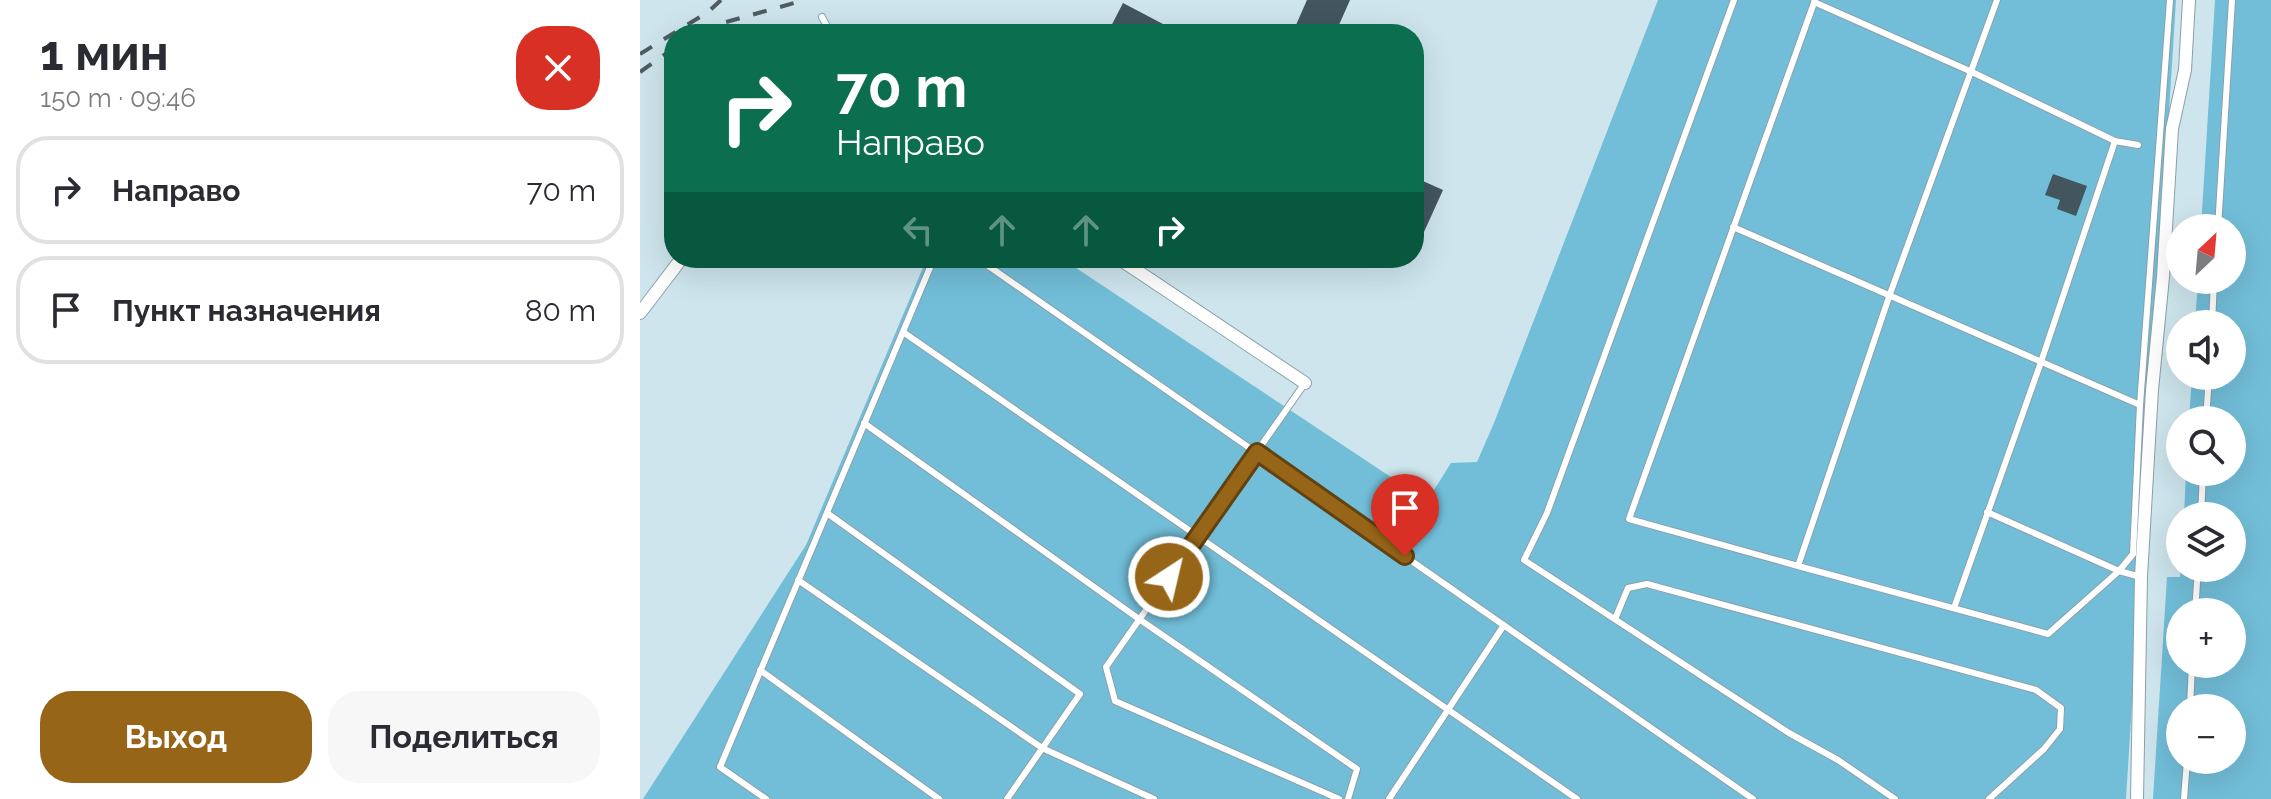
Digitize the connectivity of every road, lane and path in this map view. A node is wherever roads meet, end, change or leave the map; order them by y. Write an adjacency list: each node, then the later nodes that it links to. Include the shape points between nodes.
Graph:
1 (1734, 0): 35 (lane, via 1547,513 1524,560)
2 (1997, 0): 9 (lane)
3 (2170, 0): 23 (lane)
4 (2189, 0): 31 (street, via 2185,70 2172,129)
5 (2232, 0): 12 (lane)
6 (1814, 1): 9 (lane); 13 (lane)
7 (822, 17): 8 (lane)
8 (826, 24)
9 (1972, 72): 10 (lane); 18 (lane)
10 (2115, 141): 11 (lane); 21 (lane)
11 (2138, 145)
12 (2219, 214)
13 (1733, 227): 18 (lane); 29 (lane, via 1629,519)
14 (674, 268): 19 (street)
15 (930, 268): 20 (lane)
16 (991, 268): 25 (lane)
17 (1133, 268): 22 (street)
18 (1890, 294): 21 (lane); 29 (lane)
19 (640, 313)
20 (903, 332): 24 (lane); 28 (lane)
21 (2041, 362): 23 (lane); 26 (lane)
22 (1305, 383): 25 (lane)
23 (2140, 405): 30 (lane, via 2133,554)
24 (864, 423): 27 (lane); 34 (lane)
25 (1257, 452): 28 (lane); 36 (lane)
26 (1987, 512): 30 (lane); 33 (lane)
27 (827, 513): 32 (lane); 39 (lane, via 1080,694)
28 (1198, 535): 34 (lane); 38 (lane)
29 (1798, 566): 33 (lane)
30 (2119, 571): 31 (lane); 33 (lane, via 2048,634)
31 (2141, 577): 52 (street)
32 (798, 580): 37 (lane); 39 (lane)
33 (1954, 608)
34 (1139, 619): 45 (lane, via 1106,667 1115,701); 46 (lane, via 1357,769)
35 (1615, 619): 50 (lane); 51 (lane, via 1628,588 1647,584 2036,690 2061,708 2060,729)
36 (1504, 625): 38 (lane); 49 (lane)
37 (760, 670): 41 (lane, via 720,767); 42 (lane)
38 (1448, 710): 47 (lane); 48 (lane)
39 (1042, 748): 43 (lane); 44 (lane)
40 (2186, 774): 53 (lane)
41 (766, 799)
42 (939, 799)
43 (1007, 799)
44 (1154, 799)
45 (1339, 799)
46 (1348, 799)
47 (1389, 799)
48 (1577, 799)
49 (1753, 799)
50 (1895, 799)
51 (1989, 799)
52 (2137, 799)
53 (2184, 799)

